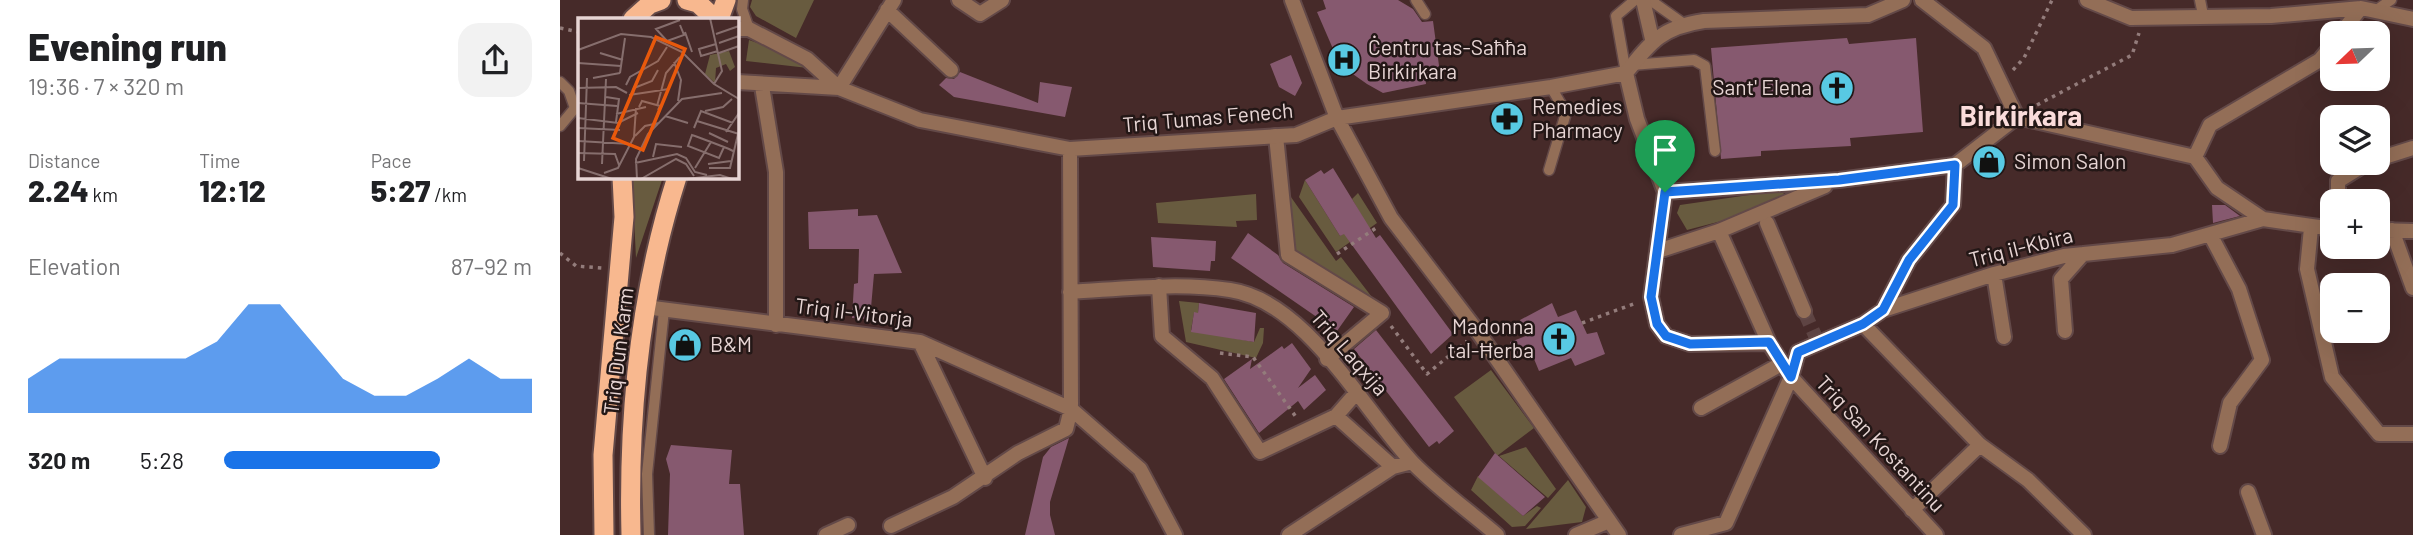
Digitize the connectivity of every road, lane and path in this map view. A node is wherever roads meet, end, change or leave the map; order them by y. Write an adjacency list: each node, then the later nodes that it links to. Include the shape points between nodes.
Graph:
1 (641, 0): 23 (highway)
2 (661, 0): 24 (highway)
3 (687, 0): 25 (highway)
4 (726, 0): 26 (highway)
5 (743, 0): 32 (lane)
6 (960, 0): 7 (street, via 981,14)
7 (1002, 0)
8 (1292, 0): 45 (street)
9 (1416, 0): 22 (lane)
10 (1635, 0): 36 (lane, via 1616,16)
11 (1643, 0): 34 (street)
12 (1650, 0): 30 (lane)
13 (1903, 0): 30 (street, via 1868,15)
14 (1922, 0): 40 (street, via 1984,48)
15 (2052, 0): 40 (path, via 2024,58)
16 (2087, 0): 27 (street)
17 (2391, 0): 21 (lane)
18 (890, 5): 37 (street); 43 (street)
19 (2201, 7): 20 (street, via 2271,16); 27 (street)
20 (2361, 8): 21 (street); 29 (street)
21 (2378, 9): 28 (street)
22 (1425, 14)
23 (633, 18)
24 (634, 18)
25 (716, 18)
26 (717, 18)
27 (2142, 18): 44 (path, via 2132,55)
28 (2413, 19)
29 (2351, 21)
30 (1684, 24): 34 (street)
31 (560, 28): 33 (path)
32 (743, 29): 43 (street, Triq Tumas Fenech, via 807,59)
33 (578, 32)
34 (1652, 40): 36 (street)
35 (2320, 60): 52 (street, via 2210,125)
36 (1629, 69): 42 (street, Triq Tumas Fenech); 50 (lane, via 1693,60 1705,66); 60 (street, via 1637,118)
37 (951, 70)
38 (560, 82): 46 (lane, via 575,108)
39 (738, 82): 41 (street, Triq Tumas Fenech)
40 (2002, 82): 44 (street)
41 (762, 86): 43 (street, Triq Tumas Fenech); 89 (street, Triq il-Vitorja, via 776,172)
42 (1551, 87): 45 (street, Triq Tumas Fenech); 54 (lane, via 1566,113)
43 (839, 88): 49 (street, Triq Tumas Fenech, via 920,120)
44 (2017, 117): 52 (street); 53 (street)
45 (1337, 118): 47 (street, Triq Tumas Fenech, via 1296,135); 61 (street)
46 (560, 126)
47 (1276, 136): 49 (street, Triq Tumas Fenech); 86 (street, via 1288,255)
48 (2413, 148): 51 (street)
49 (1070, 149): 79 (street)
50 (1715, 151)
51 (2390, 155)
52 (2195, 156): 62 (street, via 2217,188)
53 (1955, 165): 58 (street); 84 (street, via 1953,205 1909,260)
54 (1549, 170)
55 (2348, 175): 59 (street, via 2338,181)
56 (622, 178): 75 (highway, Triq Dun Karm, via 624,217)
57 (677, 178): 83 (highway, Triq Dun Karm, via 659,232)
58 (1839, 180): 60 (street); 67 (street)
59 (2338, 189)
60 (1665, 192): 71 (street)
61 (1391, 218): 74 (path); 91 (street)
62 (2263, 219): 64 (street, Triq il-Kbira); 69 (street, Triq il-Kbira)
63 (1767, 223): 85 (street)
64 (2311, 228): 65 (street, Triq il-Kbira); 81 (street, via 2307,269)
65 (2320, 228)
66 (2390, 230): 68 (street)
67 (1719, 231): 71 (street); 94 (street, Triq San Kostantinu)
68 (2413, 232)
69 (2211, 236): 73 (street, Triq il-Kbira, via 2172,245); 106 (street, via 2239,289 2262,360 2230,403)
70 (2390, 240): 78 (street)
71 (1658, 251): 80 (street)
72 (560, 253): 75 (path, via 576,265)
73 (2085, 253): 76 (street, Triq il-Kbira); 90 (street, via 2061,279)
74 (1337, 254)
75 (618, 270): 116 (highway, Triq Dun Karm, via 603,455)
76 (1994, 274): 84 (street, Triq il-Kbira); 92 (street)
77 (1159, 286): 79 (street, Triq Laqxija); 96 (street, Triq Laqxija, via 1231,290 1271,305 1304,328); 103 (street, via 1162,336 1212,378 1260,452)
78 (2413, 288)
79 (1070, 292): 101 (street)
80 (1651, 297): 87 (path); 94 (street, via 1657,324 1666,336 1690,344)
81 (2314, 298): 82 (street); 104 (street, via 2332,377 2379,434)
82 (2320, 302)
83 (654, 309): 89 (street); 117 (highway, Triq Dun Karm, via 629,457); 118 (lane, Triq Dun Karm, via 646,474)
84 (1883, 310): 88 (street, Triq il-Kbira)
85 (1804, 311)
86 (1381, 313): 91 (path, via 1427,374); 96 (street)
87 (1582, 323)
88 (1863, 324): 98 (street, Triq il-Kbira, via 1798,352); 105 (street)
89 (776, 325): 93 (street, Triq il-Vitorja)
90 (2065, 331)
91 (1478, 332): 112 (street)
92 (2004, 337)
93 (920, 342): 101 (street, Triq il-Vitorja); 109 (street)
94 (1769, 342): 97 (street, Triq San Kostantinu)
95 (1220, 352): 103 (path, via 1253,357)
96 (1327, 359): 99 (street, Triq Laqxija)
97 (1783, 363): 98 (street, Triq San Kostantinu); 100 (street)
98 (1791, 377): 111 (street, Triq San Kostantinu); 115 (street)
99 (1357, 392): 102 (street); 107 (street, Triq Laqxija)
100 (1701, 408)
101 (1071, 409): 109 (street, via 1066,429 1018,453); 120 (street, Triq il-Vitorja, via 1140,469)
102 (1336, 416): 103 (street); 108 (street)
103 (1305, 431)
104 (2413, 433)
105 (1980, 445): 111 (street); 127 (street, via 2028,480)
106 (2220, 446)
107 (1412, 462): 108 (street); 122 (street, Triq Laqxija)
108 (1393, 467): 121 (street)
109 (985, 478): 114 (street)
110 (2248, 492): 128 (street)
111 (1912, 510): 126 (street, Triq San Kostantinu)
112 (1609, 521): 123 (street); 124 (street)
113 (848, 525): 119 (street)
114 (891, 526)
115 (1729, 529): 125 (street)
116 (604, 535)
117 (631, 535)
118 (649, 535)
119 (826, 535)
120 (1175, 535)
121 (1290, 535)
122 (1497, 535)
123 (1576, 535)
124 (1619, 535)
125 (1681, 535)
126 (1936, 535)
127 (2084, 535)
128 (2263, 535)

